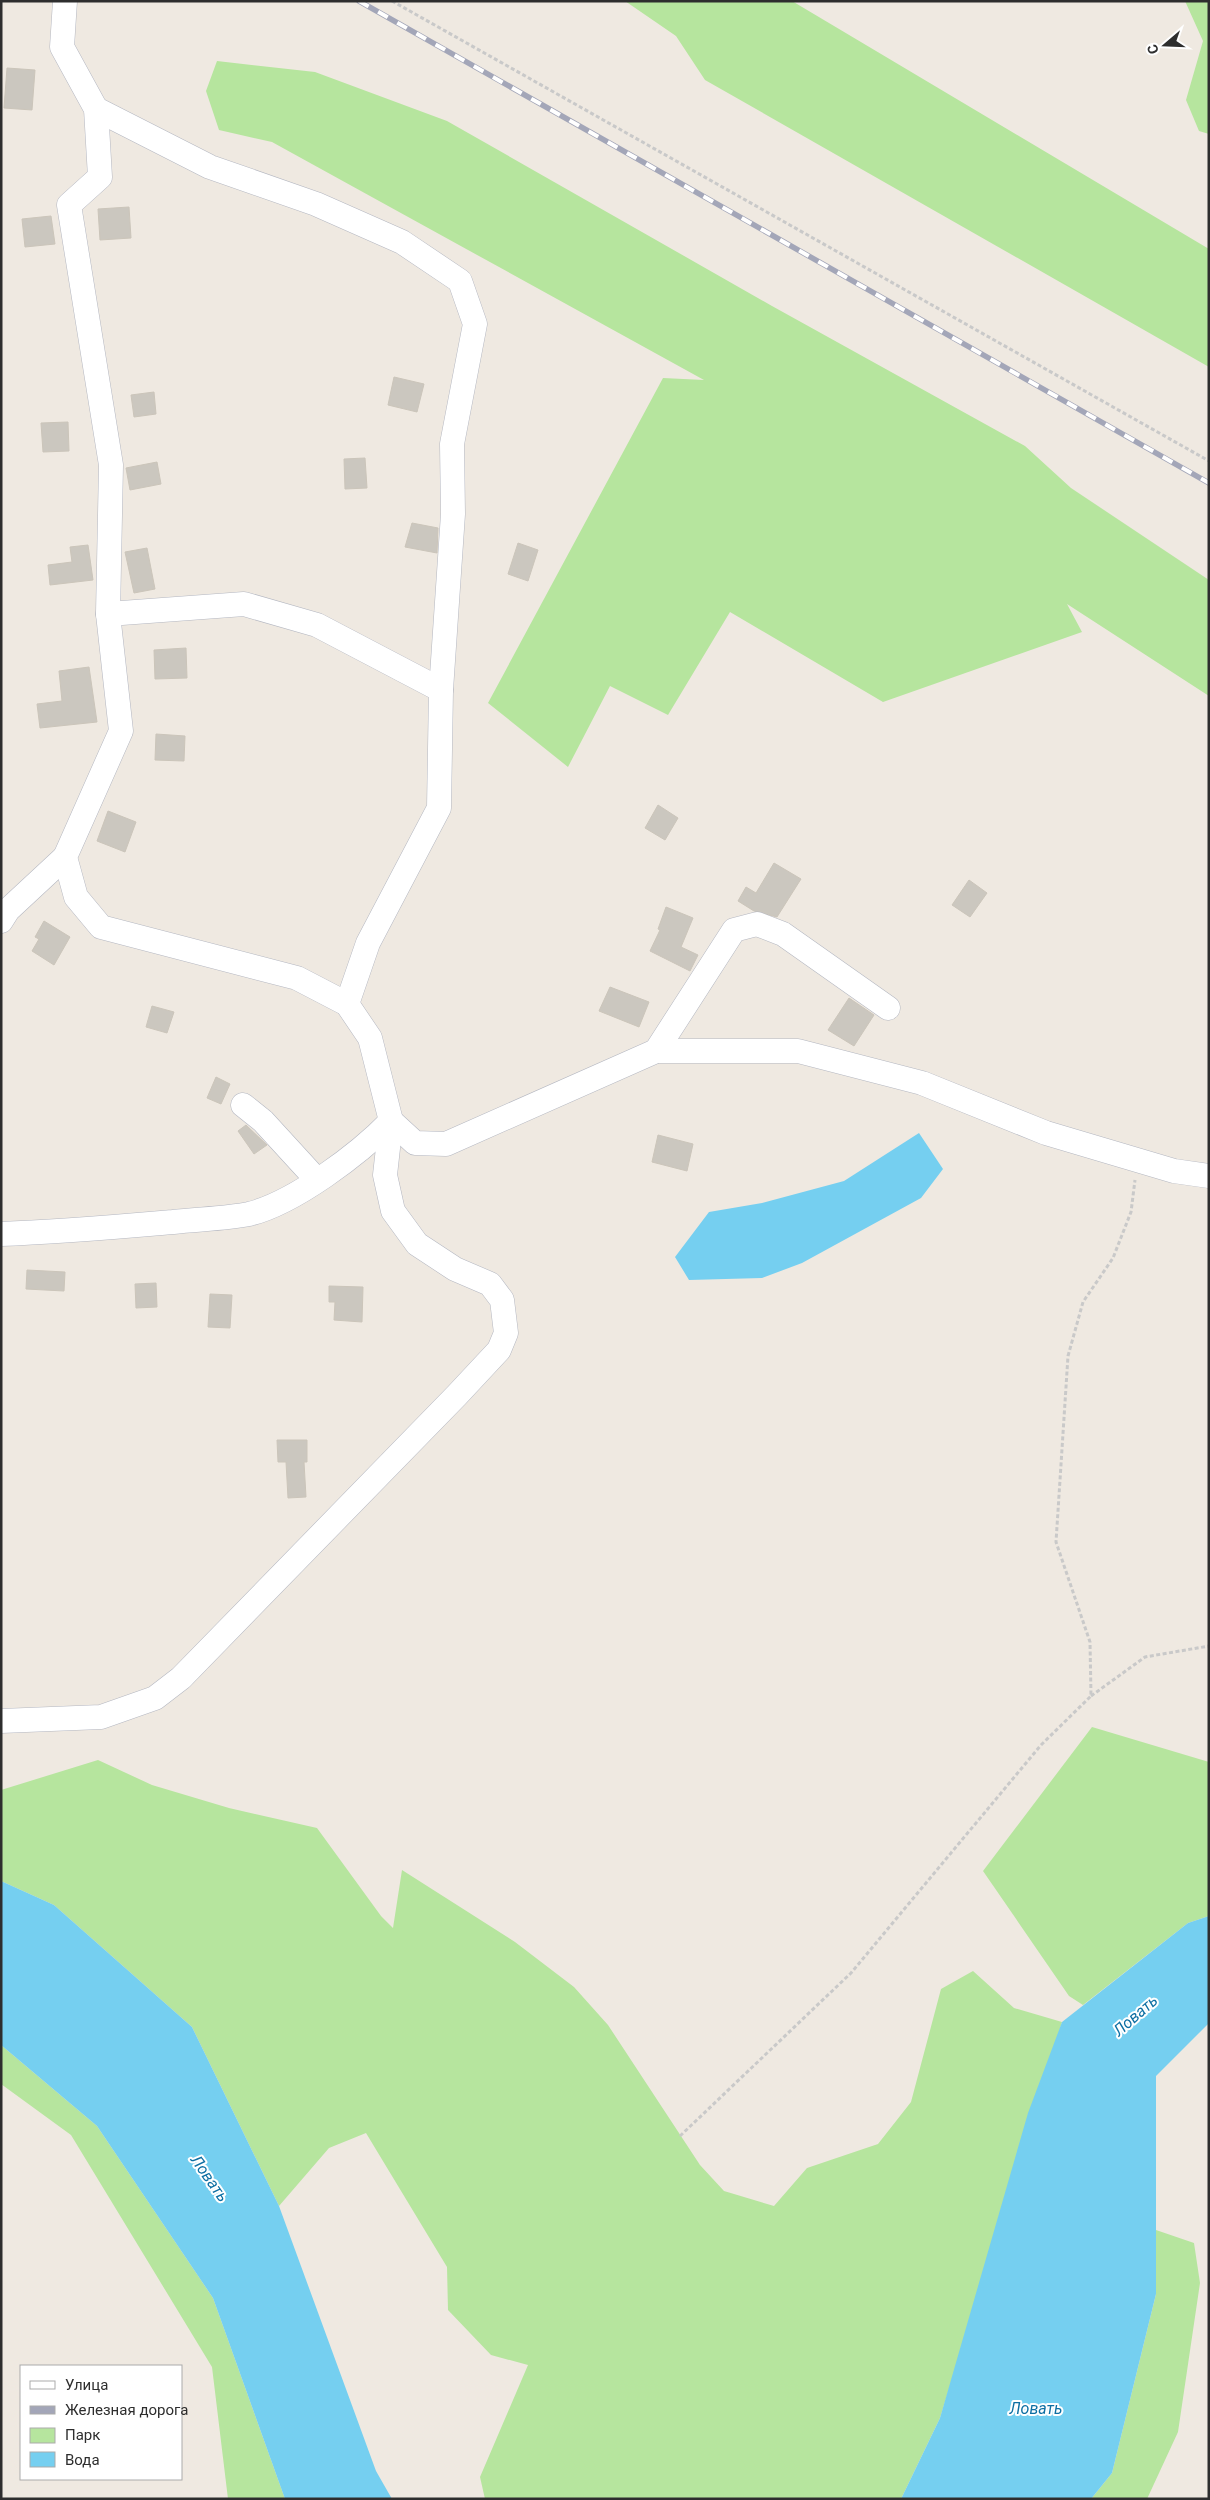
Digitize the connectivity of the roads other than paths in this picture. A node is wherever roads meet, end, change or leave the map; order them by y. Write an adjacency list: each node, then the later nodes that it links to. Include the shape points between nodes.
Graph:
1 (65, 1): 2 (street, via 62,47)
2 (96, 109): 3 (street, via 100,177 69,205 111,465); 4 (street, via 210,167 316,204 402,242 460,281 475,324 452,444 453,514)
3 (108, 614): 4 (street, via 244,604 317,625); 5 (street, via 121,731)
4 (441, 690): 7 (street, via 439,808 368,944)
5 (65, 857): 6 (street, via 8,910); 7 (street, via 76,896 101,927 297,978)
6 (1, 921)
7 (347, 1004): 11 (street, via 370,1038)
8 (888, 1008): 9 (street, via 783,934 757,924 734,930)
9 (656, 1052): 11 (street, via 446,1144 415,1143); 12 (street, via 798,1051 922,1083 1046,1132 1137,1160 1174,1171)
10 (243, 1106): 13 (street, via 263,1121)
11 (392, 1121): 13 (street, via 369,1144); 15 (street, via 385,1175 392,1211 417,1244 455,1269 490,1284 502,1300 506,1333 498,1350 195,1664 155,1698 101,1718)
12 (1209, 1176)
13 (317, 1180): 14 (street, via 285,1199 249,1214 69,1232)
14 (1, 1234)
15 (1, 1721)

